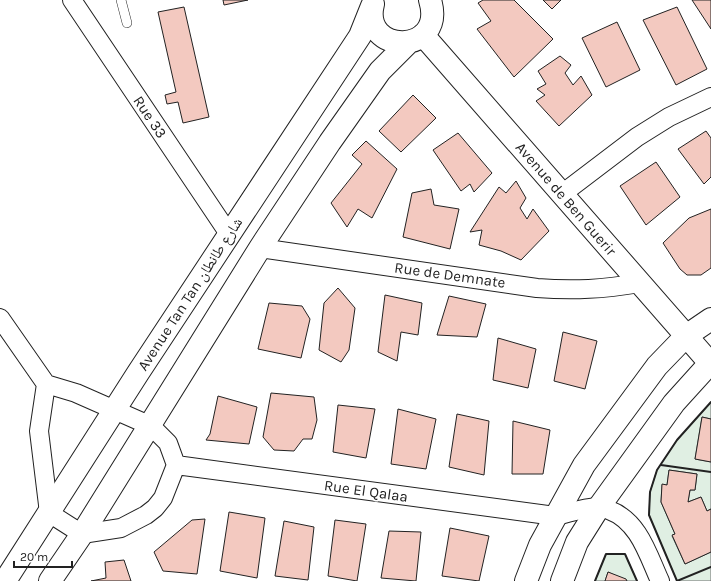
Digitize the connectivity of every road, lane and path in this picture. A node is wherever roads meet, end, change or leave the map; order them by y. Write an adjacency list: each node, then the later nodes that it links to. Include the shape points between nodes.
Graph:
1 (73, 0): 9 (street, Rue 33)
2 (121, 0): 5 (lane)
3 (373, 3): 6 (main road, via 372,17 381,35 399,43); 9 (main road, Avenue Tan Tan شارع طانطان, via 360,36)
4 (432, 4): 6 (main road, via 431,20)
5 (127, 23)
6 (416, 38): 8 (main road, Avenue de Ben Guerir); 10 (main road, via 380,71)
7 (711, 97): 8 (street, via 669,117)
8 (562, 194): 11 (main road, Avenue de Ben Guerir)
9 (229, 234): 17 (main road, Avenue Tan Tan شارع طانطان)
10 (260, 248): 11 (street, Rue de Demnate, via 537,288 576,291); 18 (main road)
11 (640, 284): 14 (main road, Avenue de Ben Guerir)
12 (0, 318): 16 (street)
13 (711, 319): 14 (main road)
14 (686, 336): 15 (main road, Avenue de Ben Guerir); 22 (main road, via 637,391 584,465)
15 (710, 362): 20 (main road, via 674,403)
16 (46, 384): 17 (street, via 76,393); 21 (street, via 39,431)
17 (115, 410): 18 (street); 21 (main road, Avenue Tan Tan شارع طانطان)
18 (151, 426): 19 (street, via 168,443); 23 (main road)
19 (176, 465): 22 (street, Rue El Qalaa); 23 (street, via 163,498 146,515 122,528)
20 (599, 507): 22 (street, Rue El Qalaa); 27 (main road, via 577,542); 28 (street, via 618,515 633,527 644,544)
21 (49, 513): 23 (street); 24 (main road, Avenue Tan Tan شارع طانطان)
22 (555, 516): 26 (main road, via 540,544)
23 (82, 534): 25 (main road)
24 (5, 581)
25 (50, 581)
26 (526, 581)
27 (562, 581)
28 (660, 581)

